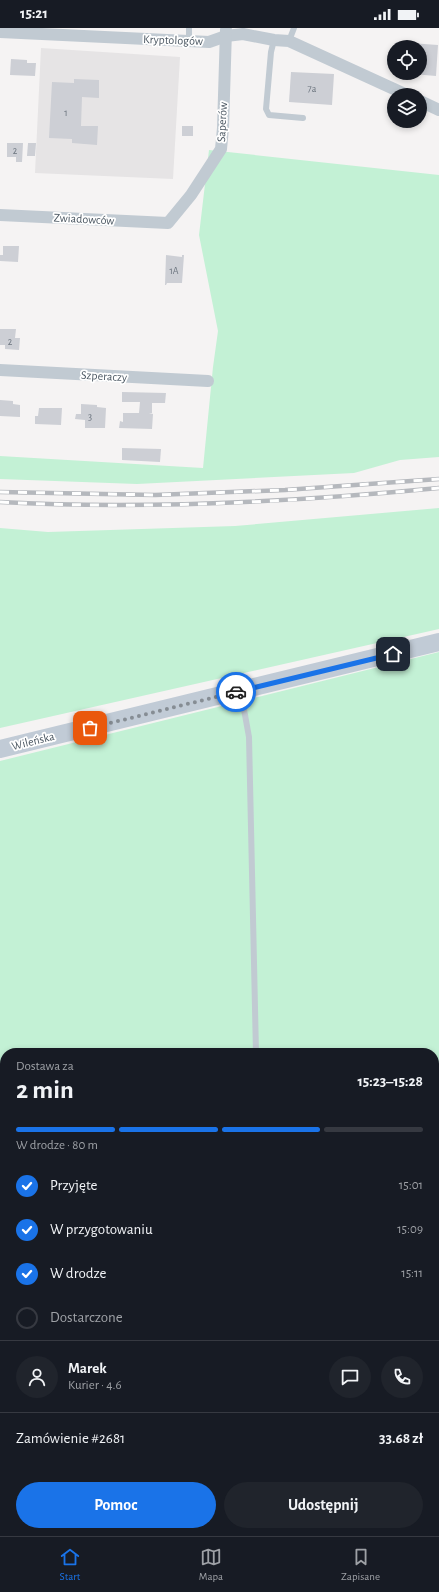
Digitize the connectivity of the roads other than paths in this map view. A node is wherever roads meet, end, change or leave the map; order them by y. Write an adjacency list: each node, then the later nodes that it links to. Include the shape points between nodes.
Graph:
1 (189, 28): 6 (lane)
2 (294, 28): 7 (lane)
3 (0, 32): 6 (street, Kryptologów)
4 (226, 32): 5 (street, Kryptologów); 6 (street, Kryptologów, via 209,42); 13 (street, Saperów, via 221,149 191,195)
5 (274, 40): 7 (street, Kryptologów); 11 (lane, via 266,110 269,115)
6 (188, 41)
7 (289, 41): 8 (street)
8 (392, 88)
9 (427, 104): 10 (street)
10 (439, 110)
11 (303, 118)
12 (0, 215): 13 (street, Zwiadowców)
13 (168, 223)
14 (0, 370): 15 (street, Szperaczy)
15 (208, 381)
16 (439, 642): 17 (street, Wileńska)
17 (241, 691): 18 (street, Wileńska); 19 (lane, via 249,738)
18 (0, 749)
19 (256, 1048)

